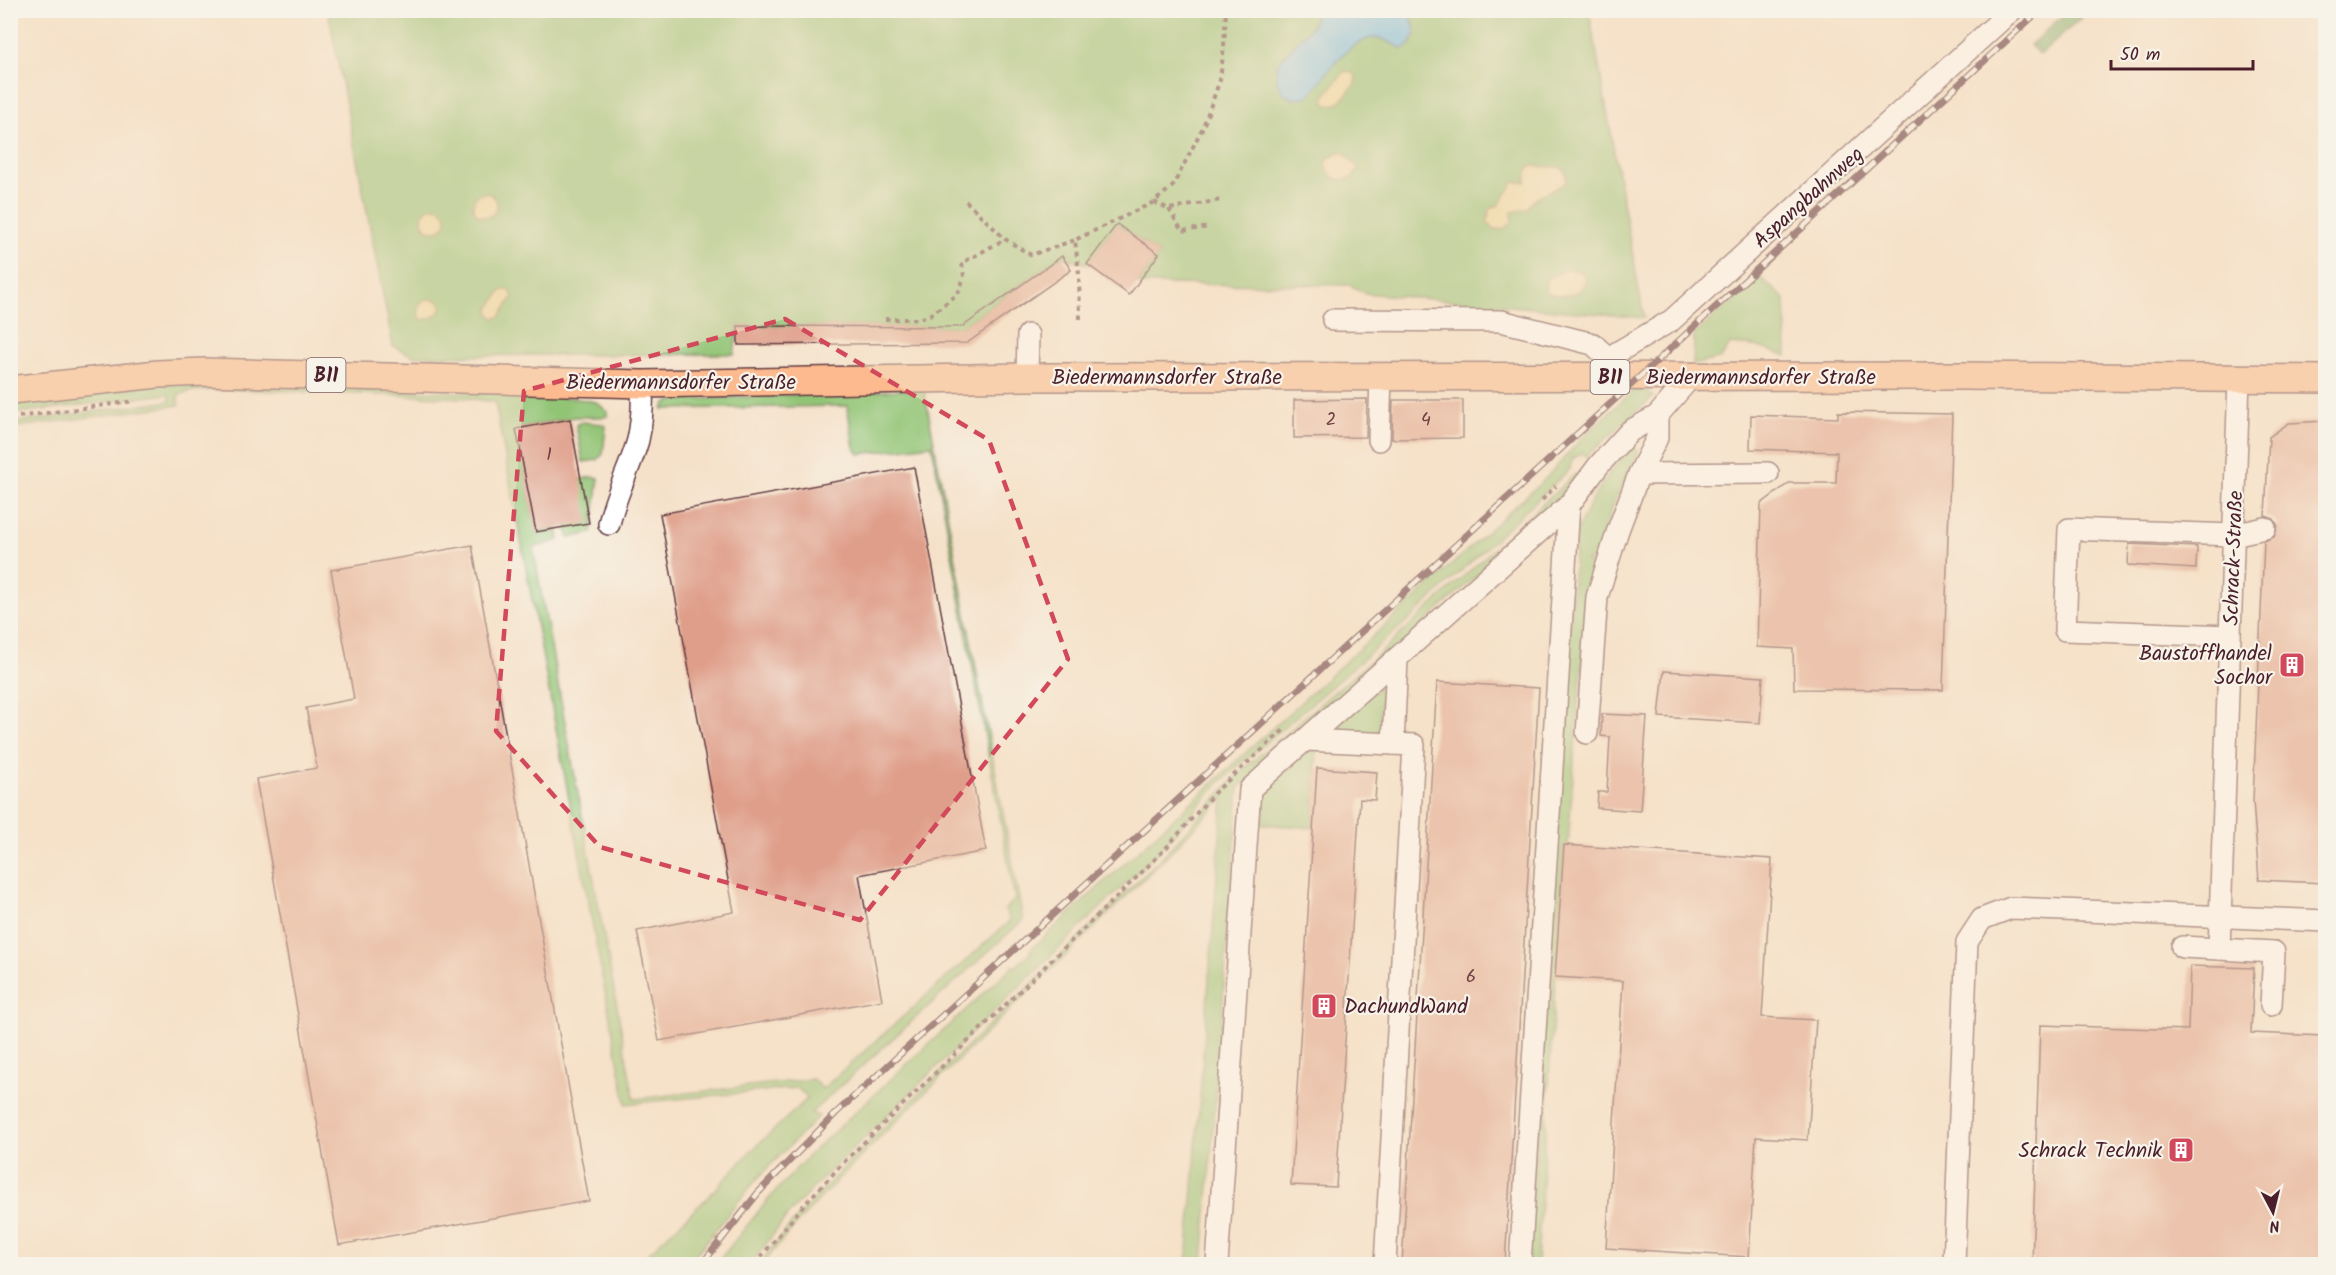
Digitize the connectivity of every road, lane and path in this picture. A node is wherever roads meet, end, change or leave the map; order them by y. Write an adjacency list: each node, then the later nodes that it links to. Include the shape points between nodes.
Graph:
1 (1226, 10): 5 (path, via 1220,80 1203,127 1173,186)
2 (2012, 10): 14 (street, Aspangbahnweg, via 1672,320)
3 (1221, 200): 6 (path)
4 (966, 201): 8 (path)
5 (1154, 202): 6 (path); 9 (path)
6 (1169, 209): 7 (path, via 1182,231)
7 (1210, 227)
8 (1005, 238): 9 (path, via 1031,255); 10 (path, via 962,263 964,278 958,294 930,315 919,319)
9 (1075, 240): 11 (path)
10 (885, 319)
11 (1080, 319)
12 (1333, 320): 14 (street, via 1501,321 1593,344)
13 (1028, 335): 15 (street)
14 (1607, 368): 16 (main road, Biedermannsdorfer Straße / B11); 17 (main road, Biedermannsdorfer Straße / B11)
15 (1027, 377): 16 (main road, Biedermannsdorfer Straße / B11); 20 (main road, Biedermannsdorfer Straße / B11)
16 (1381, 377): 25 (street)
17 (1690, 378): 19 (main road, Biedermannsdorfer Straße / B11, via 1975,376); 23 (street)
18 (2325, 379): 19 (main road, Biedermannsdorfer Straße / B11)
19 (2239, 380): 33 (street, Schrack-Straße)
20 (642, 384): 21 (main road, Biedermannsdorfer Straße / B11, via 204,372); 31 (street, via 637,442)
21 (10, 390)
22 (144, 400): 24 (path)
23 (1657, 416): 27 (street, via 1657,438); 30 (street, via 1630,431)
24 (10, 418)
25 (1379, 440)
26 (1768, 473): 27 (street)
27 (1639, 474): 37 (street, via 1598,597)
28 (1564, 479): 29 (path)
29 (1540, 501)
30 (1569, 506): 35 (street); 48 (street)
31 (609, 524)
32 (2265, 528): 33 (street)
33 (2233, 535): 34 (street, Schrack-Straße); 34 (street, via 2069,529 2065,630)
34 (2230, 636): 40 (street, Schrack-Straße)
35 (1397, 660): 38 (street); 39 (street)
36 (1287, 727): 45 (path, via 1215,792 1138,876 846,1160)
37 (1587, 733)
38 (1306, 740): 39 (street); 46 (street, via 1250,789)
39 (1393, 744): 47 (street, via 1414,745)
40 (2220, 916): 41 (street); 43 (street, Schrack-Straße); 49 (street, via 2011,908 1982,919 1967,942)
41 (2325, 921)
42 (2182, 947): 43 (street)
43 (2219, 949): 44 (street, via 2274,952)
44 (2271, 1005)
45 (755, 1264)
46 (1217, 1264)
47 (1385, 1264)
48 (1520, 1264)
49 (1954, 1264)

